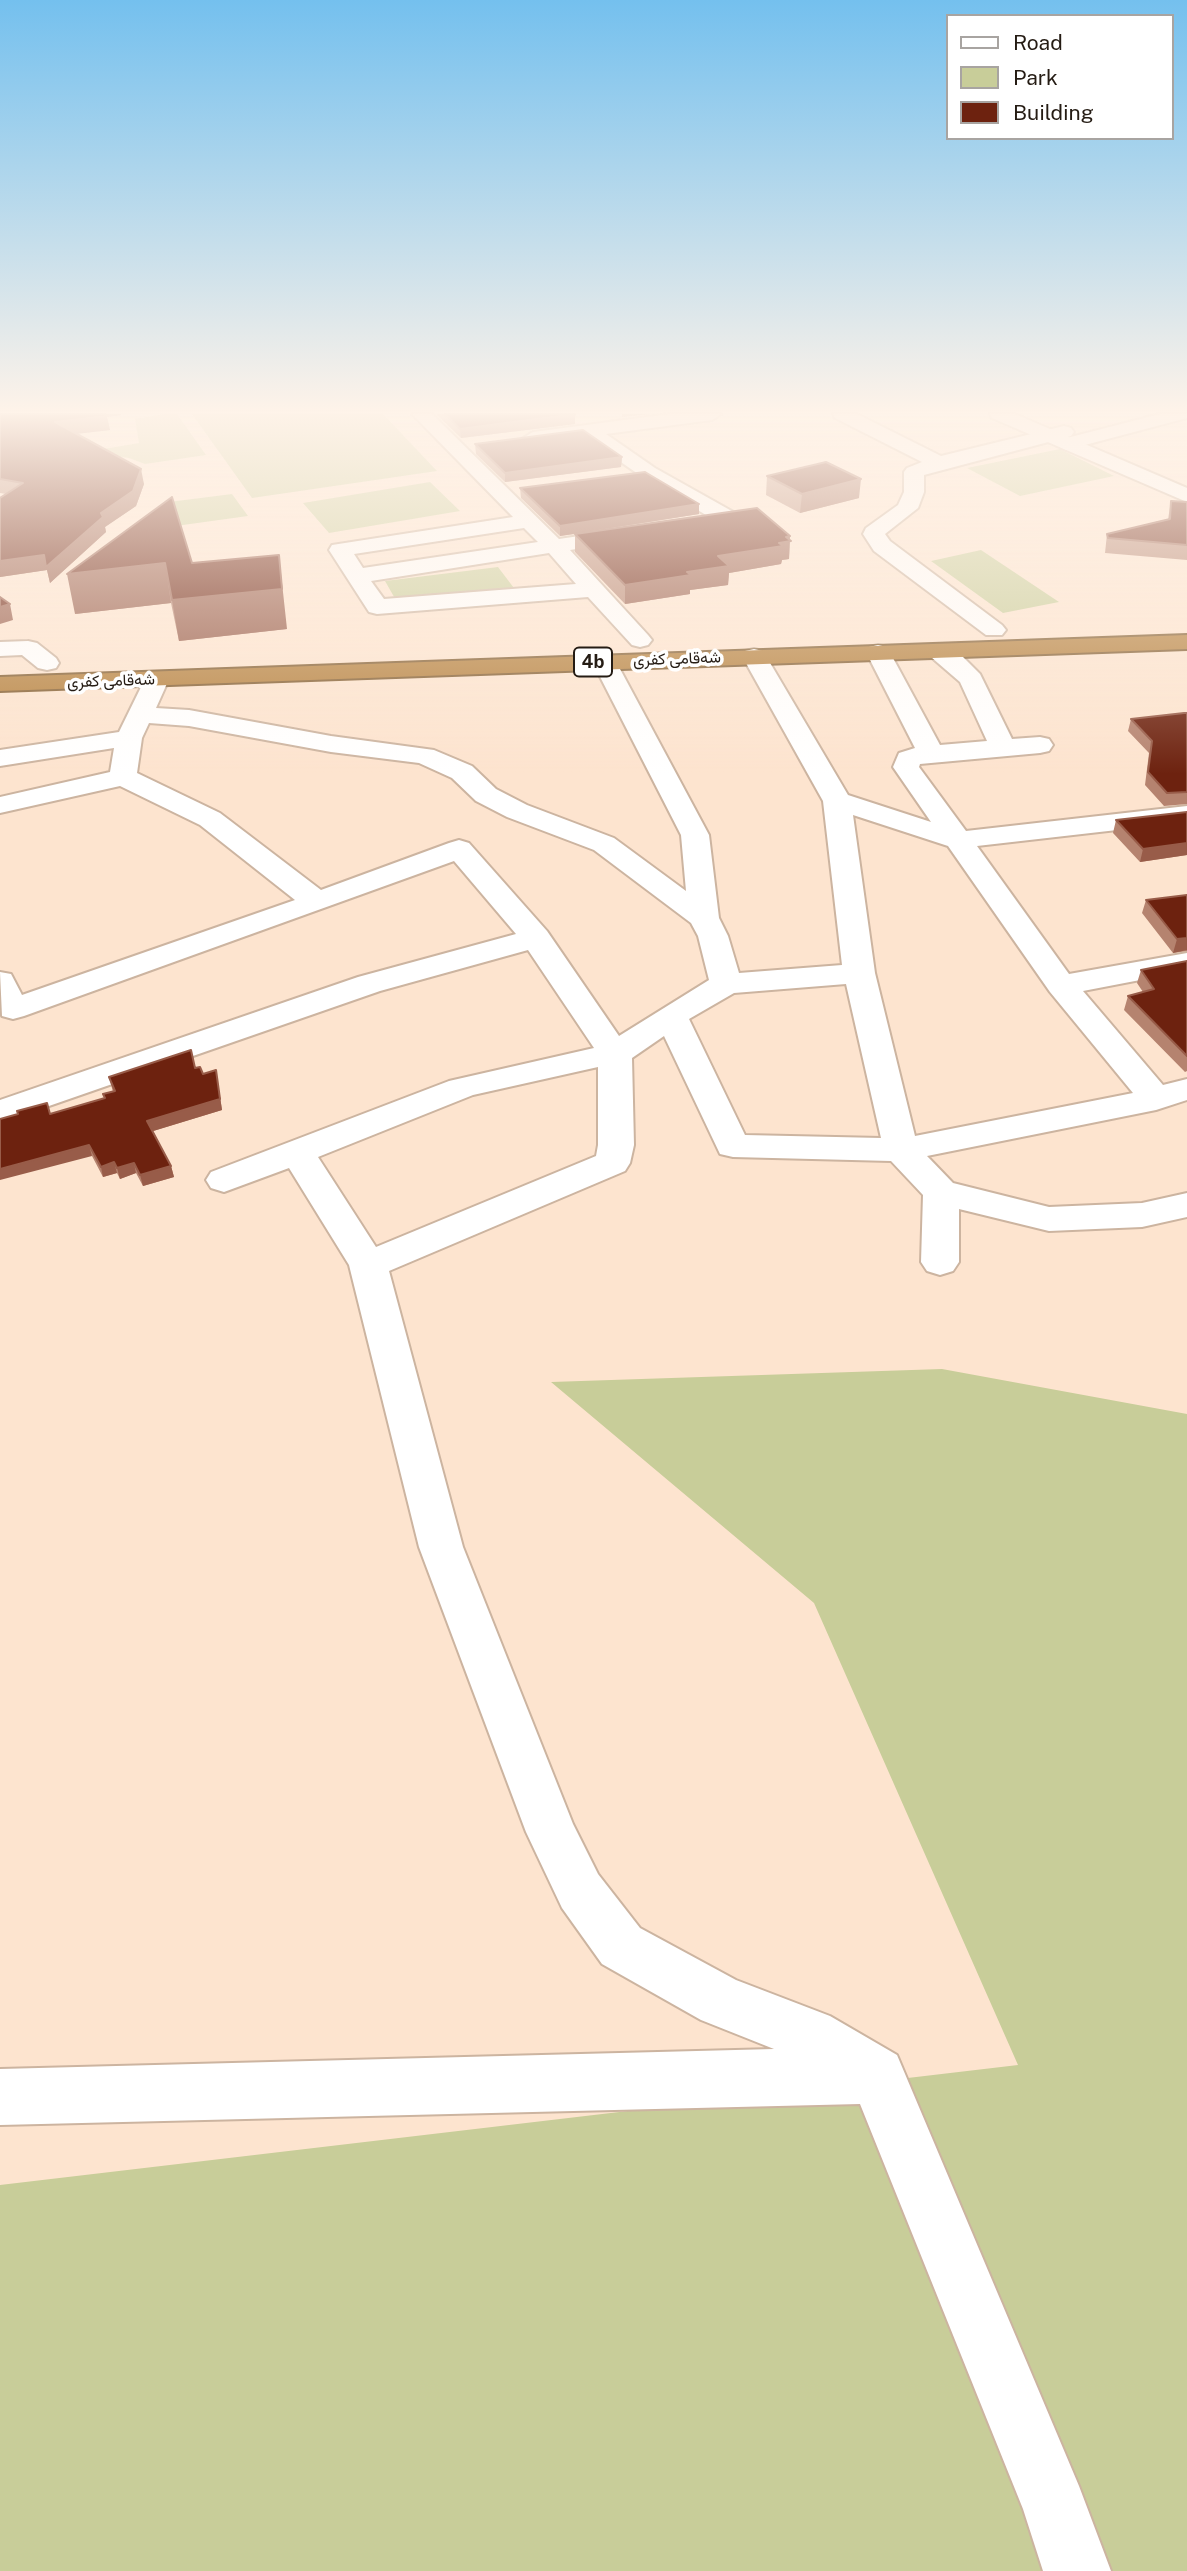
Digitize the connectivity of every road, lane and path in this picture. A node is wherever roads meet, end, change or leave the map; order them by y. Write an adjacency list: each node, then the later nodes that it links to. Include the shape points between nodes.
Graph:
1 (444, 534): 6 (street, via 340,550)
2 (541, 534): 5 (street)
3 (636, 534): 5 (street)
4 (874, 534): 9 (street, via 882,546)
5 (554, 546): 6 (street); 7 (street)
6 (357, 576): 7 (street, via 377,607)
7 (596, 589): 10 (street)
8 (1187, 623): 9 (highway, شەقامی کفری / 4b)
9 (994, 631): 10 (highway, شەقامی کفری / 4b)
10 (640, 640): 17 (highway, شەقامی کفری / 4b)
11 (1187, 642): 13 (highway, شەقامی کفری / 4b)
12 (0, 649): 17 (street, via 28,648)
13 (936, 651): 14 (highway, شەقامی کفری / 4b); 23 (street, via 971,679)
14 (878, 652): 15 (highway, شەقامی کفری / 4b); 24 (street)
15 (754, 656): 16 (highway, شەقامی کفری / 4b); 27 (street)
16 (604, 661): 19 (highway, شەقامی کفری / 4b); 32 (street, via 695,835)
17 (47, 663): 18 (highway, شەقامی کفری / 4b)
18 (0, 665)
19 (157, 679): 20 (highway, شەقامی کفری / 4b); 21 (street)
20 (0, 684)
21 (134, 727): 25 (street); 26 (street); 32 (street, via 188,718 425,756 462,772 486,795 517,811 604,844)
22 (1040, 745): 23 (street)
23 (1003, 748): 24 (street)
24 (932, 754): 30 (street, via 908,759 906,766)
25 (0, 758)
26 (123, 777): 28 (street); 31 (street, via 210,819)
27 (837, 801): 30 (street); 35 (street)
28 (0, 805)
29 (1187, 814): 30 (street)
30 (958, 840): 38 (street)
31 (317, 902): 33 (street, via 458,849); 36 (street, via 13,1009)
32 (704, 918): 37 (street)
33 (536, 938): 40 (street); 42 (street, via 369,984)
34 (1187, 962): 38 (street)
35 (859, 972): 37 (street); 43 (street)
36 (0, 981)
37 (726, 984): 39 (street)
38 (1061, 985): 41 (street)
39 (671, 1016): 40 (street); 43 (street, via 733,1146)
40 (615, 1054): 44 (street, via 461,1088); 49 (street, via 616,1145 612,1163)
41 (1172, 1094): 43 (street)
42 (0, 1112)
43 (901, 1150): 46 (street)
44 (297, 1152): 45 (street); 49 (street)
45 (224, 1180)
46 (941, 1192): 47 (street, via 1049,1219 1142,1215); 48 (street)
47 (1187, 1205)
48 (940, 1262)
49 (368, 1265): 50 (street, via 441,1547 551,1832 580,1891 621,1947 720,2001 810,2036)
50 (877, 2075): 51 (street); 52 (street)
51 (0, 2097)
52 (1077, 2571)

